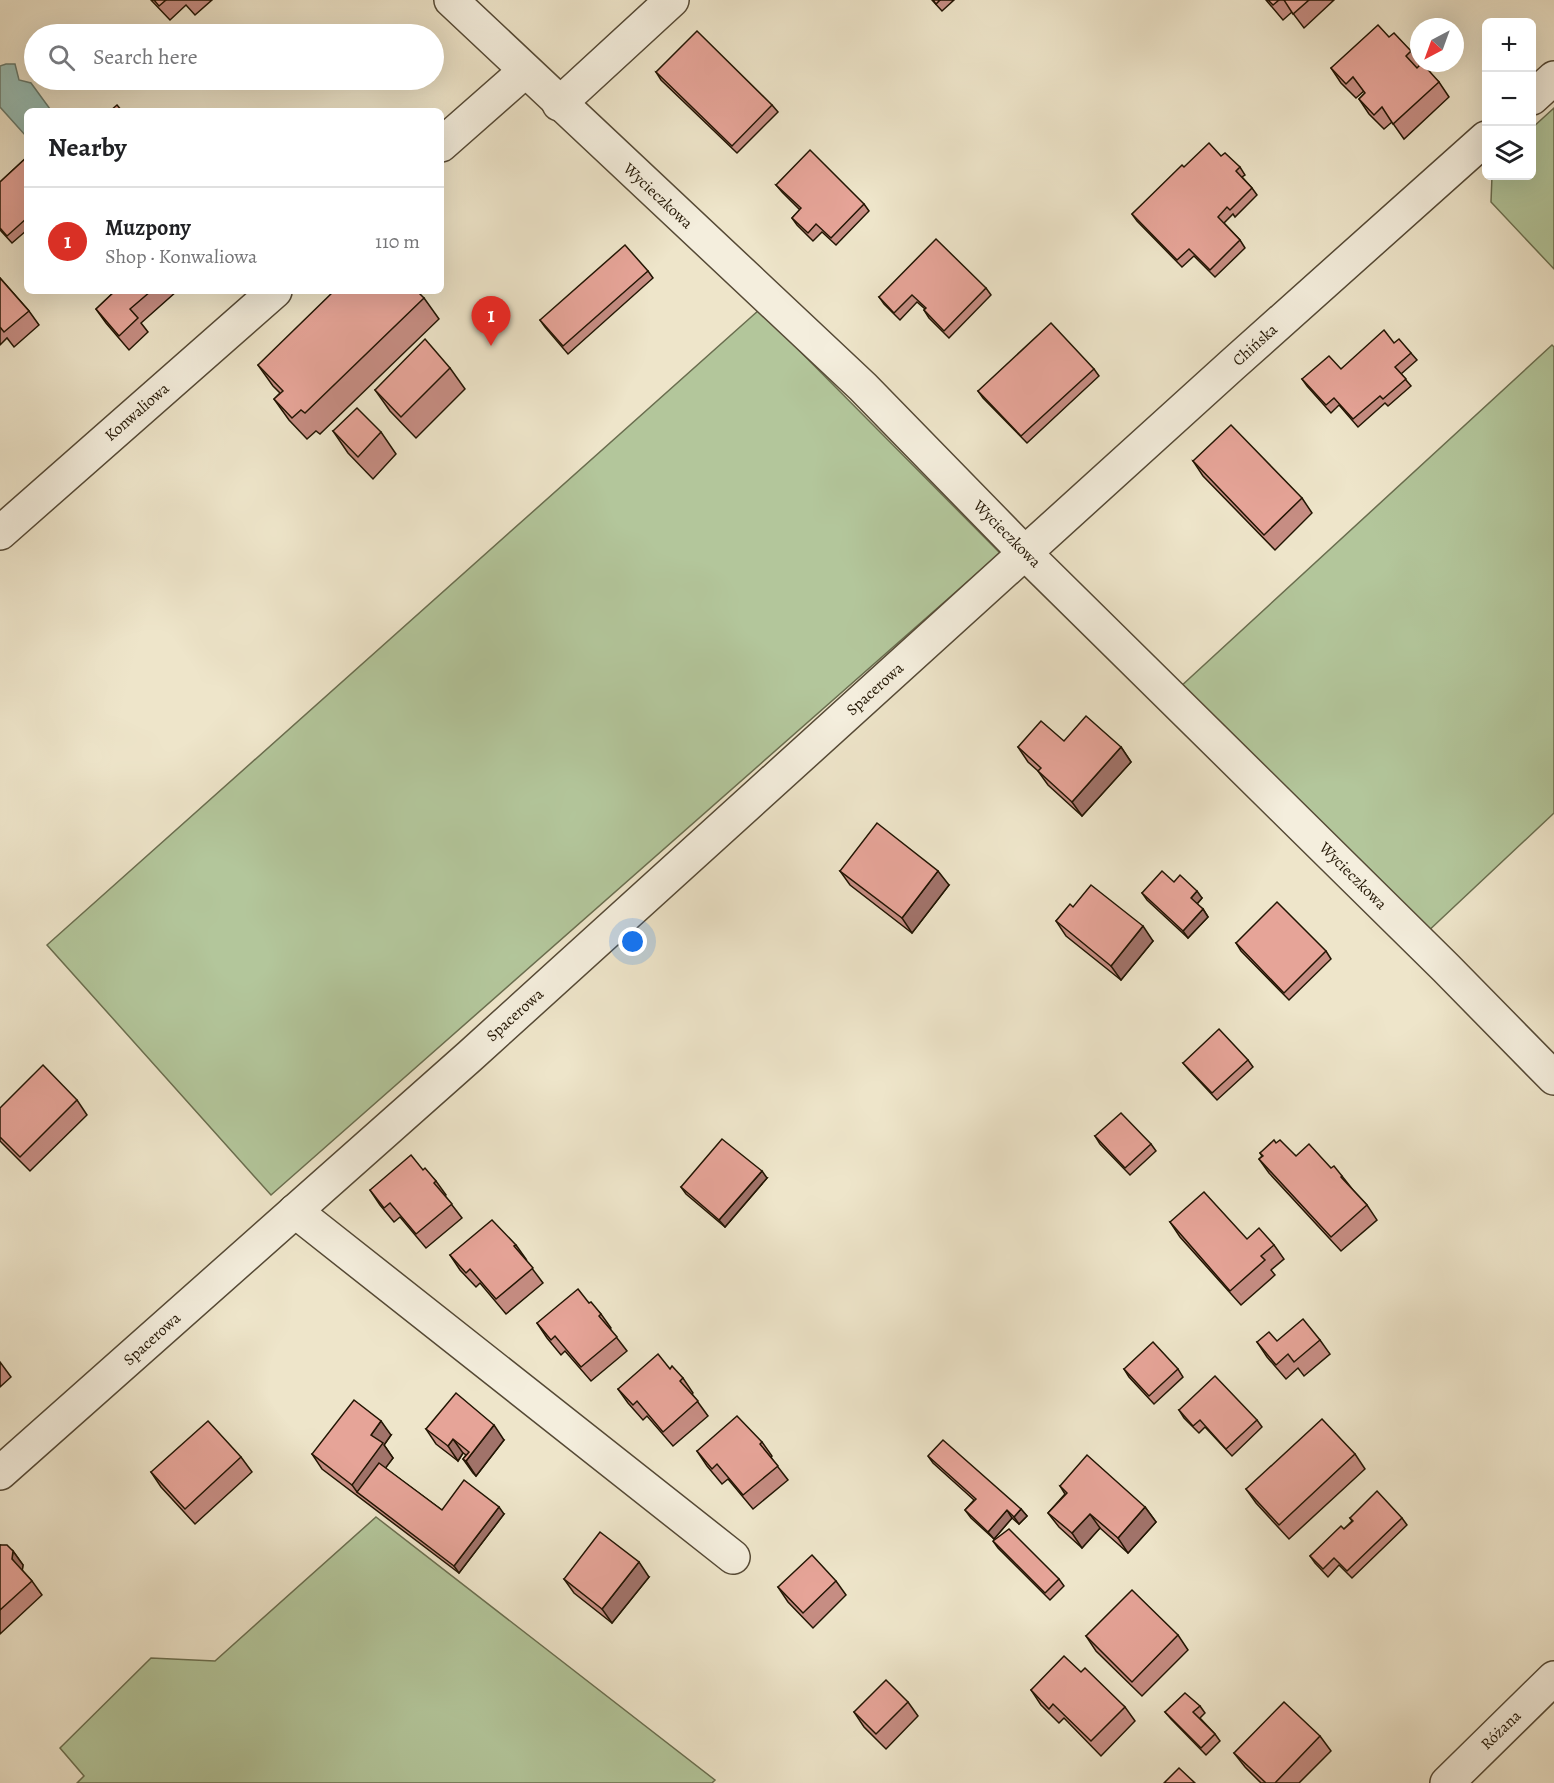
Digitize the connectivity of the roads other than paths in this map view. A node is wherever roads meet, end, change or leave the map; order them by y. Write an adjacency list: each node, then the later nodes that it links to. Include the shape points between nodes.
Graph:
1 (451, 0): 3 (street, Wycieczkowa)
2 (672, 0): 6 (street)
3 (525, 71): 6 (street, Wycieczkowa); 7 (street)
4 (1554, 78): 5 (street)
5 (1536, 94)
6 (560, 104): 11 (street, Wycieczkowa, via 863,387)
7 (444, 142)
8 (1482, 142): 11 (street, Chińska)
9 (272, 294): 10 (street, Konwaliowa)
10 (0, 533)
11 (1025, 553): 12 (street, Wycieczkowa); 13 (street, Spacerowa)
12 (1554, 1078)
13 (295, 1211): 14 (street, Spacerowa); 15 (street)
14 (0, 1473)
15 (733, 1557)
16 (1554, 1678): 17 (street, Różana)
17 (1447, 1783)

